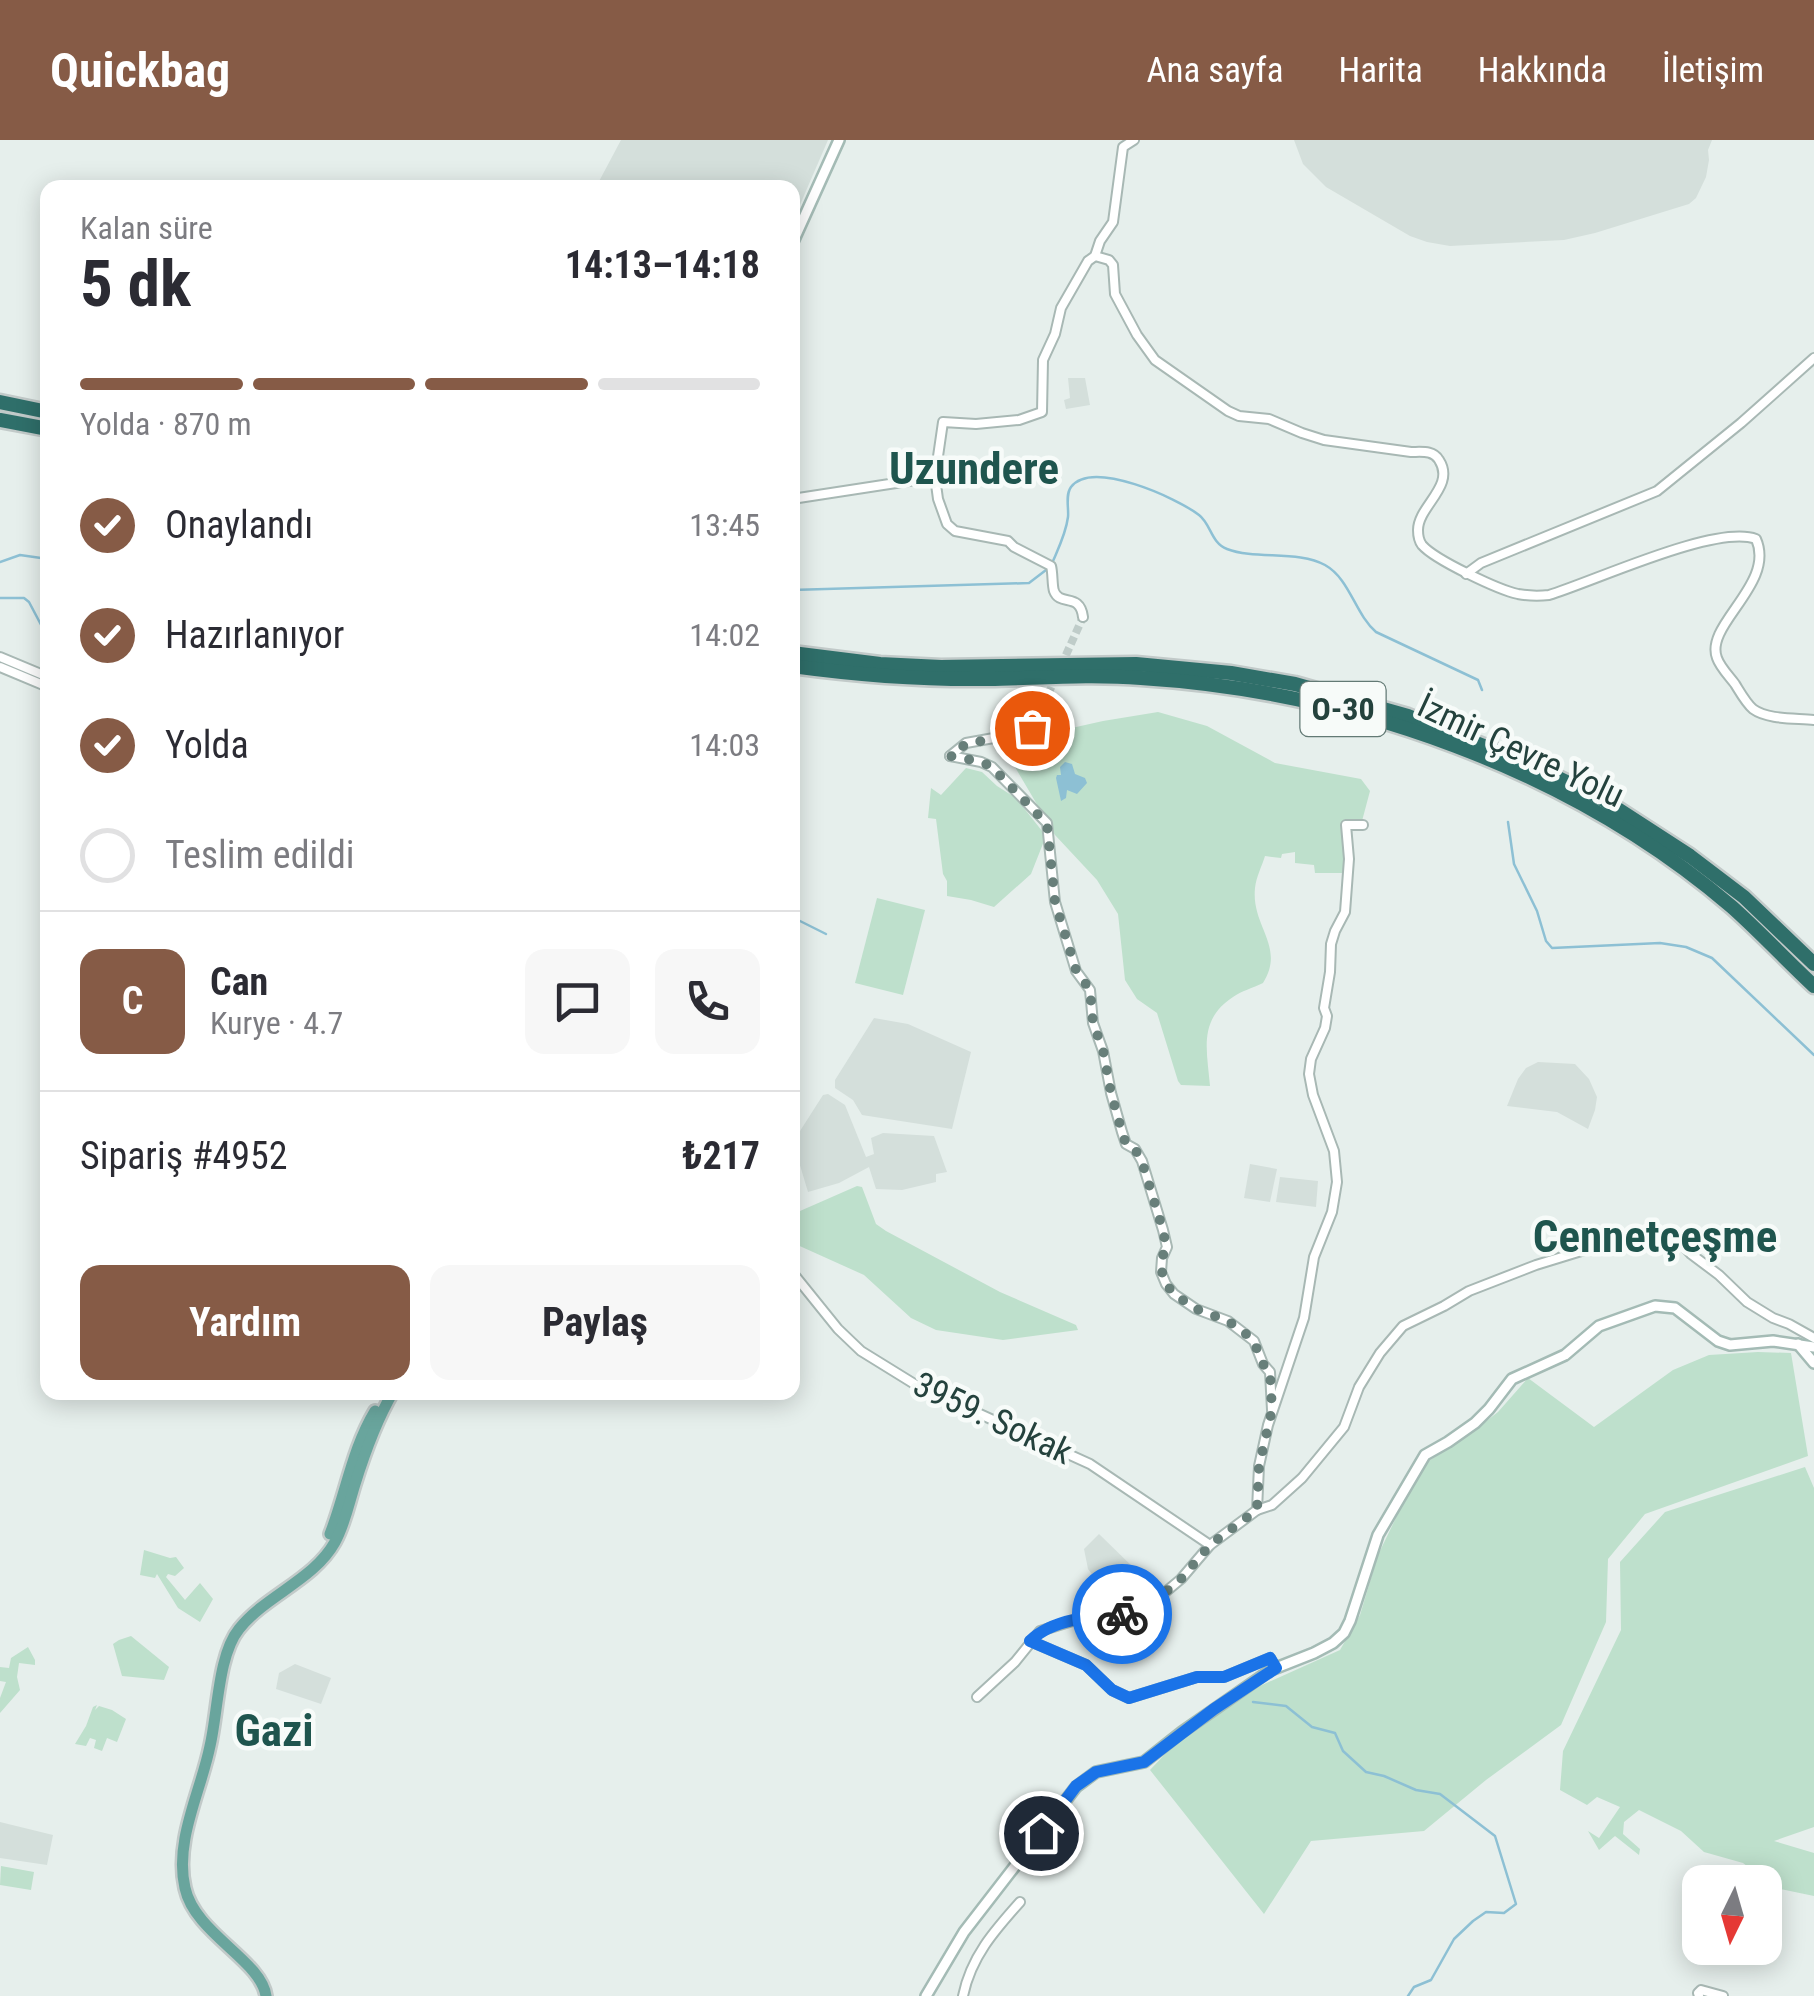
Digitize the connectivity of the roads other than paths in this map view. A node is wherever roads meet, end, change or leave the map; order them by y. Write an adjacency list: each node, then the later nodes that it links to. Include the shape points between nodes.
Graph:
1 (839, 140): 3 (main road)
2 (1134, 140): 4 (street, via 1123,148 1113,222)
3 (800, 226)
4 (1095, 256): 10 (street, via 1061,308 1043,360 1042,412 1018,420 943,422); 12 (street, via 1113,265 1115,294 1154,360 1228,411 1324,440 1435,455 1444,479 1418,536 1422,546)
5 (1814, 358): 12 (street, via 1657,491 1481,562)
6 (0, 402): 7 (highway)
7 (40, 410)
8 (0, 420): 9 (highway)
9 (40, 428)
10 (935, 477): 11 (street); 13 (street, via 947,524 1008,541 1051,566 1054,592 1078,604)
11 (800, 498)
12 (1466, 574): 21 (street, via 1514,593 1549,595 1692,544 1750,536 1759,546 1759,564 1717,638 1717,658 1755,710)
13 (1083, 617)
14 (800, 654): 23 (highway, İzmir Çevre Yolu / O-30, via 942,667 1136,664 1231,672 1408,716 1602,799 1744,897)
15 (0, 657): 18 (street)
16 (0, 667): 19 (street)
17 (800, 667): 24 (highway, İzmir Çevre Yolu / O-30, via 905,678 1200,682 1390,723 1572,798 1623,829 1732,908)
18 (40, 674)
19 (40, 683)
20 (1038, 716): 29 (street, via 1027,732 966,744 950,756 992,767 1047,824 1055,902 1076,970 1090,990 1122,1132 1142,1162 1163,1230 1166,1284 1254,1342 1270,1372)
21 (1814, 720)
22 (1364, 825): 29 (street, via 1346,824 1345,912 1331,944 1325,1028 1310,1059 1313,1096 1334,1151 1337,1182 1304,1318)
23 (1814, 964)
24 (1814, 986)
25 (800, 1282): 31 (street, 3959. Sokak, via 861,1351 916,1384 1090,1464)
26 (1809, 1343): 27 (main road); 30 (street, via 1672,1240 1558,1258 1470,1291 1403,1326 1359,1387 1344,1427 1302,1478 1272,1506); 33 (main road, via 1730,1345 1675,1308 1656,1306 1599,1326 1565,1355 1512,1379 1475,1422 1424,1455 1378,1535 1344,1633 1314,1653)
27 (1814, 1363)
28 (387, 1400): 37 (main road, via 336,1540 230,1642 186,1842 190,1902 260,1979)
29 (1272, 1410): 30 (street)
30 (1257, 1510): 31 (street)
31 (1210, 1545): 32 (street, via 1144,1610 1052,1626)
32 (1030, 1641): 33 (street, via 1086,1665 1129,1698); 34 (street)
33 (1273, 1663): 38 (main road, via 1144,1762 1096,1772 1076,1786 964,1932)
34 (977, 1697)
35 (1020, 1902): 39 (street, via 987,1939)
36 (1702, 1995): 40 (street)
37 (266, 1996)
38 (926, 1996)
39 (963, 1996)
40 (1723, 1996)

